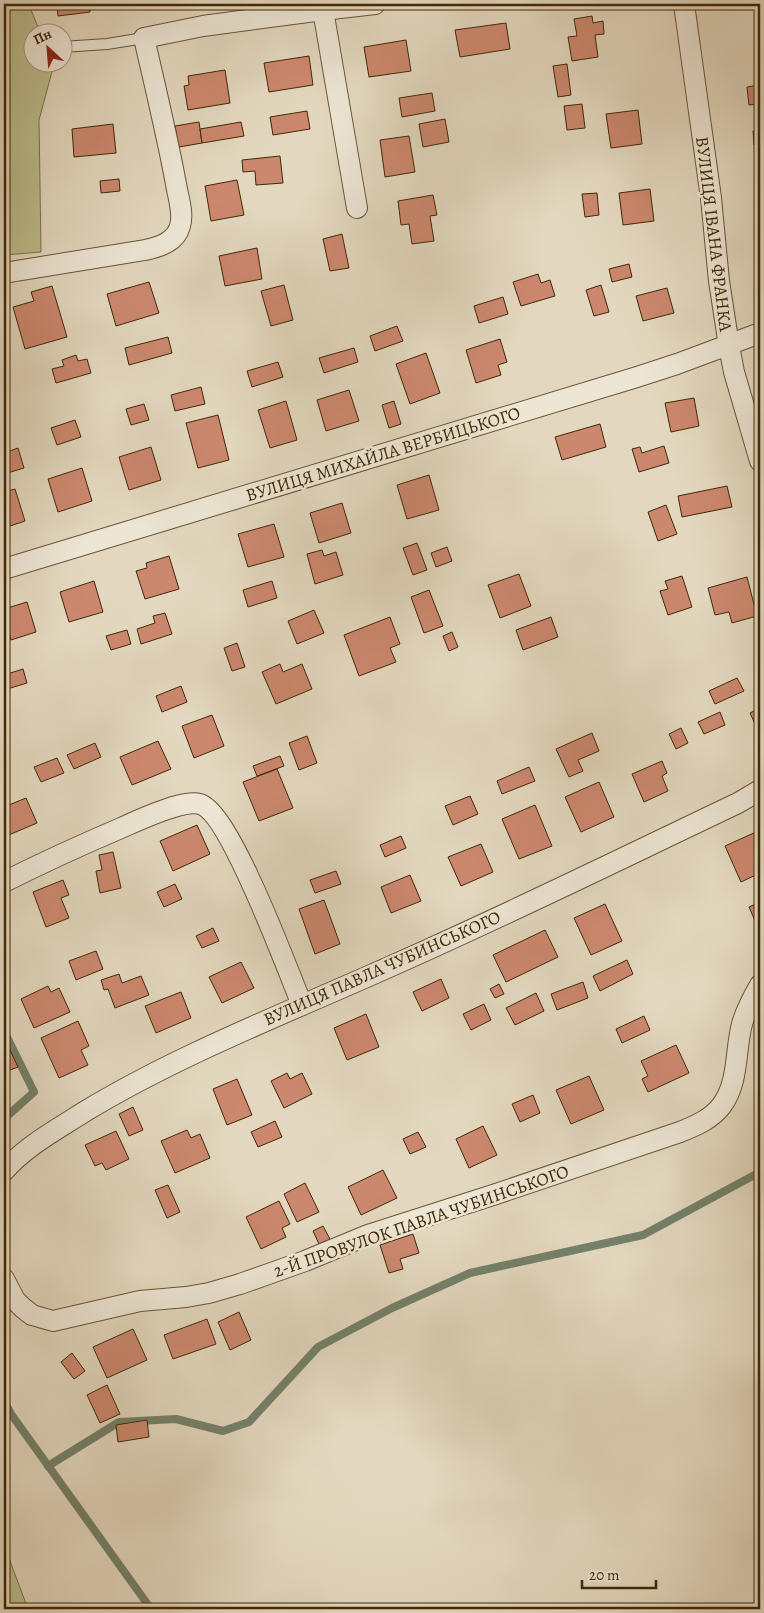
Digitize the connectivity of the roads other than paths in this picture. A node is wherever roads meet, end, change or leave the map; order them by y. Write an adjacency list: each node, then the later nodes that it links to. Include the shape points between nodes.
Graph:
1 (376, 4): 3 (street)
2 (684, 4): 9 (street, ВУЛИЦЯ ІВАНА ФРАНКА)
3 (323, 10): 4 (street, via 203,26); 6 (street)
4 (144, 38): 5 (lane); 7 (street, via 181,213 178,232 166,244 145,250)
5 (72, 46)
6 (357, 208)
7 (4, 273)
8 (760, 333): 9 (street, ВУЛИЦЯ МИХАЙЛА ВЕРБИЦЬКОГО)
9 (729, 346): 10 (street, ВУЛИЦЯ ІВАНА ФРАНКА); 11 (street, ВУЛИЦЯ МИХАЙЛА ВЕРБИЦЬКОГО, via 637,377)
10 (760, 461)
11 (4, 569)
12 (760, 790): 15 (street, ВУЛИЦЯ ПАВЛА ЧУБИНСЬКОГО, via 488,921)
13 (4, 882): 15 (street, via 159,812 179,805 201,804 216,817 232,843)
14 (760, 985): 17 (street, 2-Й ПРОВУЛОК ПАВЛА ЧУБИНСЬКОГО, via 742,1024 727,1097 713,1114 698,1125 368,1235 209,1293 140,1301 53,1321 32,1315 23,1308)
15 (302, 1005): 16 (street, ВУЛИЦЯ ПАВЛА ЧУБИНСЬКОГО, via 187,1055 135,1082 27,1149)
16 (8, 1166)
17 (4, 1279)

